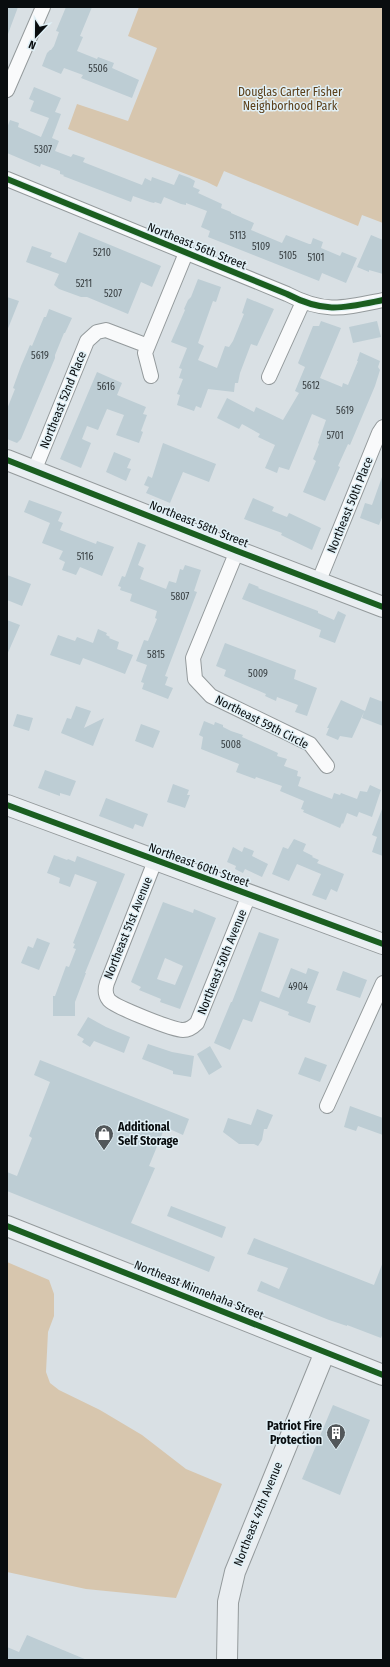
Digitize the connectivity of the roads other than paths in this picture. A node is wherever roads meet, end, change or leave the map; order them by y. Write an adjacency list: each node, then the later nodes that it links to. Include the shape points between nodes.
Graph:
1 (43, 7): 2 (street)
2 (7, 90)
3 (7, 179): 4 (street, Northeast 56th Street)
4 (186, 253): 6 (street, Northeast 56th Street); 7 (street)
5 (383, 300): 6 (street, Northeast 56th Street, via 335,309)
6 (302, 302): 9 (street)
7 (148, 346): 8 (street, via 146,353); 12 (street, Northeast 52nd Place, via 106,330 97,332 87,341)
8 (151, 376)
9 (269, 377)
10 (382, 432): 14 (street, Northeast 50th Place)
11 (7, 460): 12 (street, Northeast 58th Street)
12 (34, 470): 13 (street, Northeast 58th Street)
13 (237, 551): 14 (street, Northeast 58th Street); 16 (street, Northeast 59th Circle, via 193,658 195,679 211,696 310,744)
14 (318, 583): 15 (street, Northeast 58th Street)
15 (383, 606)
16 (327, 766)
17 (7, 805): 18 (street, Northeast 60th Street)
18 (155, 861): 19 (street, Northeast 60th Street); 22 (street, Northeast 51st Avenue, via 105,988 107,997 116,1006 172,1027 184,1030)
19 (250, 895): 20 (street, Northeast 60th Street); 22 (street, Northeast 50th Avenue, via 200,1018)
20 (383, 944)
21 (383, 983): 23 (street)
22 (193, 1027)
23 (327, 1106)
24 (7, 1226): 25 (street, Northeast Minnehaha Street)
25 (325, 1352): 26 (street, Northeast Minnehaha Street); 27 (street, Northeast 47th Avenue, via 235,1572 228,1602)
26 (383, 1375)
27 (226, 1660)

